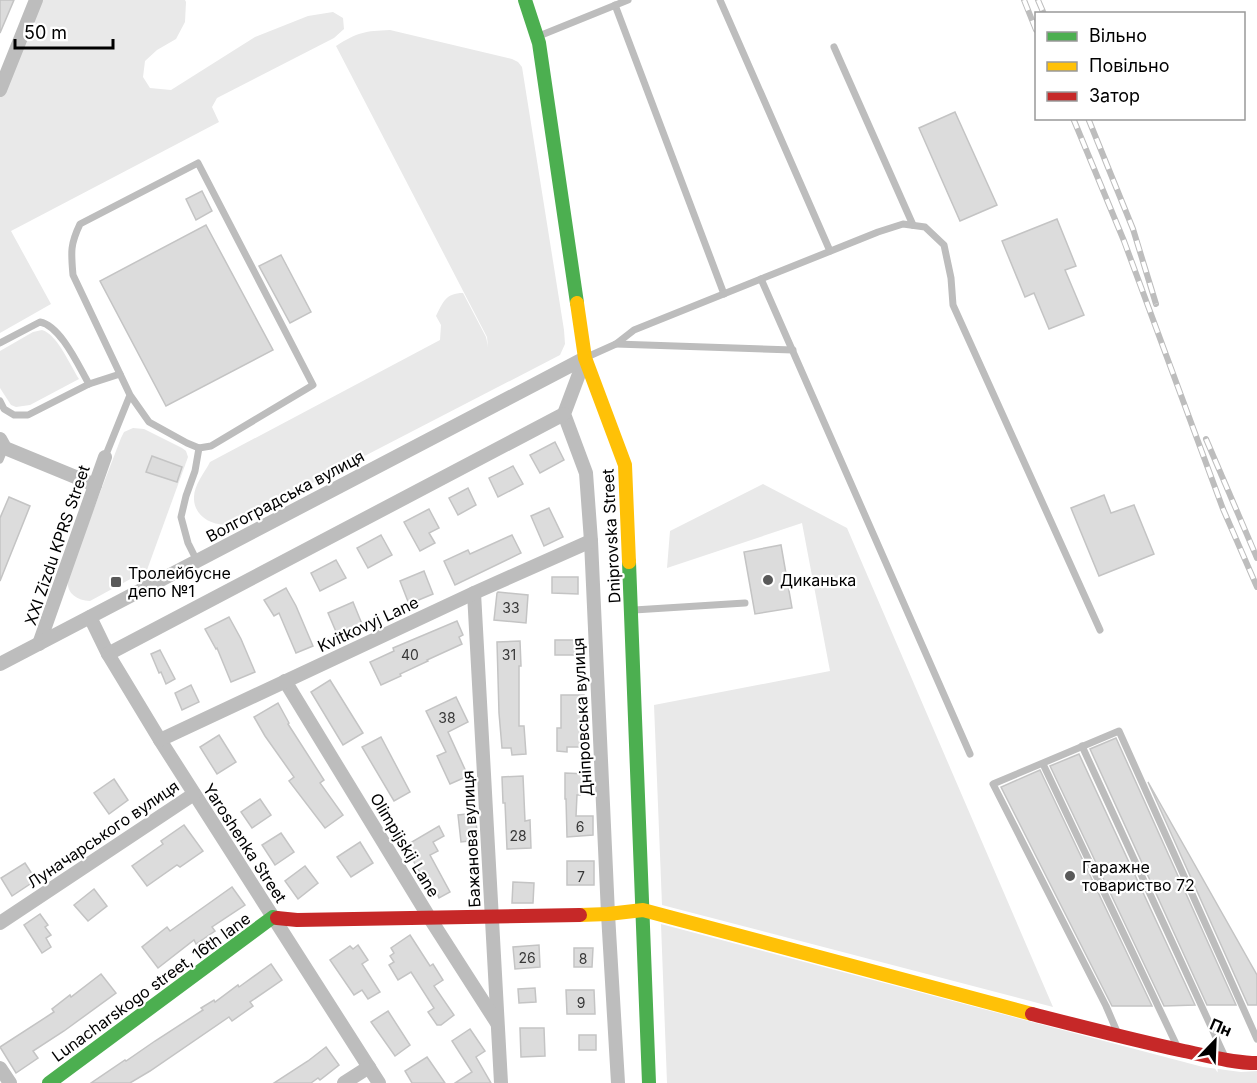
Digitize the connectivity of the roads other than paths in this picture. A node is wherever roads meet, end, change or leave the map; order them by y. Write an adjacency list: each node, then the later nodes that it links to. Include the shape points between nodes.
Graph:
1 (36, 0): 8 (street)
2 (525, 0): 6 (street, Dniprovska Street)
3 (628, 0): 5 (lane)
4 (720, 0): 10 (lane)
5 (615, 5): 6 (lane); 12 (lane)
6 (537, 37): 16 (street, Dniprovska Street)
7 (834, 47): 9 (lane)
8 (0, 90)
9 (913, 225): 10 (lane, via 903,224); 32 (lane, via 924,227 944,245 953,305)
10 (830, 251): 11 (lane)
11 (761, 279): 12 (lane); 15 (lane)
12 (724, 294): 14 (lane, via 634,330)
13 (0, 343): 18 (lane, via 45,323 60,334)
14 (616, 344): 15 (lane); 16 (lane)
15 (792, 350): 39 (lane)
16 (585, 358): 21 (street); 27 (street, Волгоградська вулиця); 30 (street, Dniprovska Street, via 625,465)
17 (120, 374): 18 (lane); 19 (lane); 22 (lane, via 73,274 72,241 80,224 198,163 313,385 211,446)
18 (89, 384): 20 (lane, via 28,415 14,415)
19 (130, 395): 22 (lane, via 149,422); 24 (lane)
20 (0, 401)
21 (564, 414): 26 (street, Дніпровська вулиця, via 586,473); 34 (street)
22 (199, 448): 27 (lane, via 182,518)
23 (2, 449): 25 (street)
24 (105, 458): 25 (street, XXI Zizdu KPRS Street)
25 (95, 485): 33 (street, XXI Zizdu KPRS Street)
26 (591, 542): 28 (street, Kvitkovyj Lane); 43 (street, Дніпровська вулиця)
27 (197, 561): 31 (street, Волгоградська вулиця)
28 (474, 593): 36 (street, Kvitkovyj Lane); 44 (street, Бажанова вулиця)
29 (745, 603): 30 (lane)
30 (631, 611): 42 (street, Dniprovska Street)
31 (90, 617): 33 (street, Волгоградська вулиця); 34 (street, Yaroshenka Street)
32 (1100, 630)
33 (39, 644): 35 (street, Волгоградська вулиця)
34 (108, 654): 37 (street, Yaroshenka Street)
35 (0, 664)
36 (285, 681): 37 (street, Kvitkovyj Lane); 46 (street, Olimpijskij Lane)
37 (160, 740): 41 (street, Yaroshenka Street)
38 (1082, 746): 40 (lane); 50 (lane, via 1119,730); 52 (lane)
39 (970, 754)
40 (1043, 764): 49 (lane, via 993,784); 51 (lane)
41 (194, 794): 45 (street, Yaroshenka Street); 47 (street, Луначарського вулиця)
42 (643, 910): 43 (street); 49 (street); 62 (street, Dniprovska Street)
43 (608, 914): 44 (street); 61 (street, Дніпровська вулиця)
44 (492, 916): 46 (street); 48 (street, Бажанова вулиця)
45 (273, 917): 46 (street); 54 (street, Yaroshenka Street); 57 (street, Lunacharskogo street, 16th lane)
46 (429, 917): 48 (street, Olimpijskij Lane)
47 (0, 923)
48 (498, 1024): 60 (street, Бажанова вулиця)
49 (1119, 1037): 51 (street)
50 (1257, 1039)
51 (1179, 1051): 52 (street)
52 (1227, 1060): 53 (street)
53 (1257, 1063)
54 (369, 1067): 58 (street); 59 (street, Yaroshenka Street)
55 (0, 1068): 56 (street)
56 (10, 1083)
57 (49, 1083)
58 (344, 1083)
59 (379, 1083)
60 (501, 1083)
61 (618, 1083)
62 (649, 1083)

